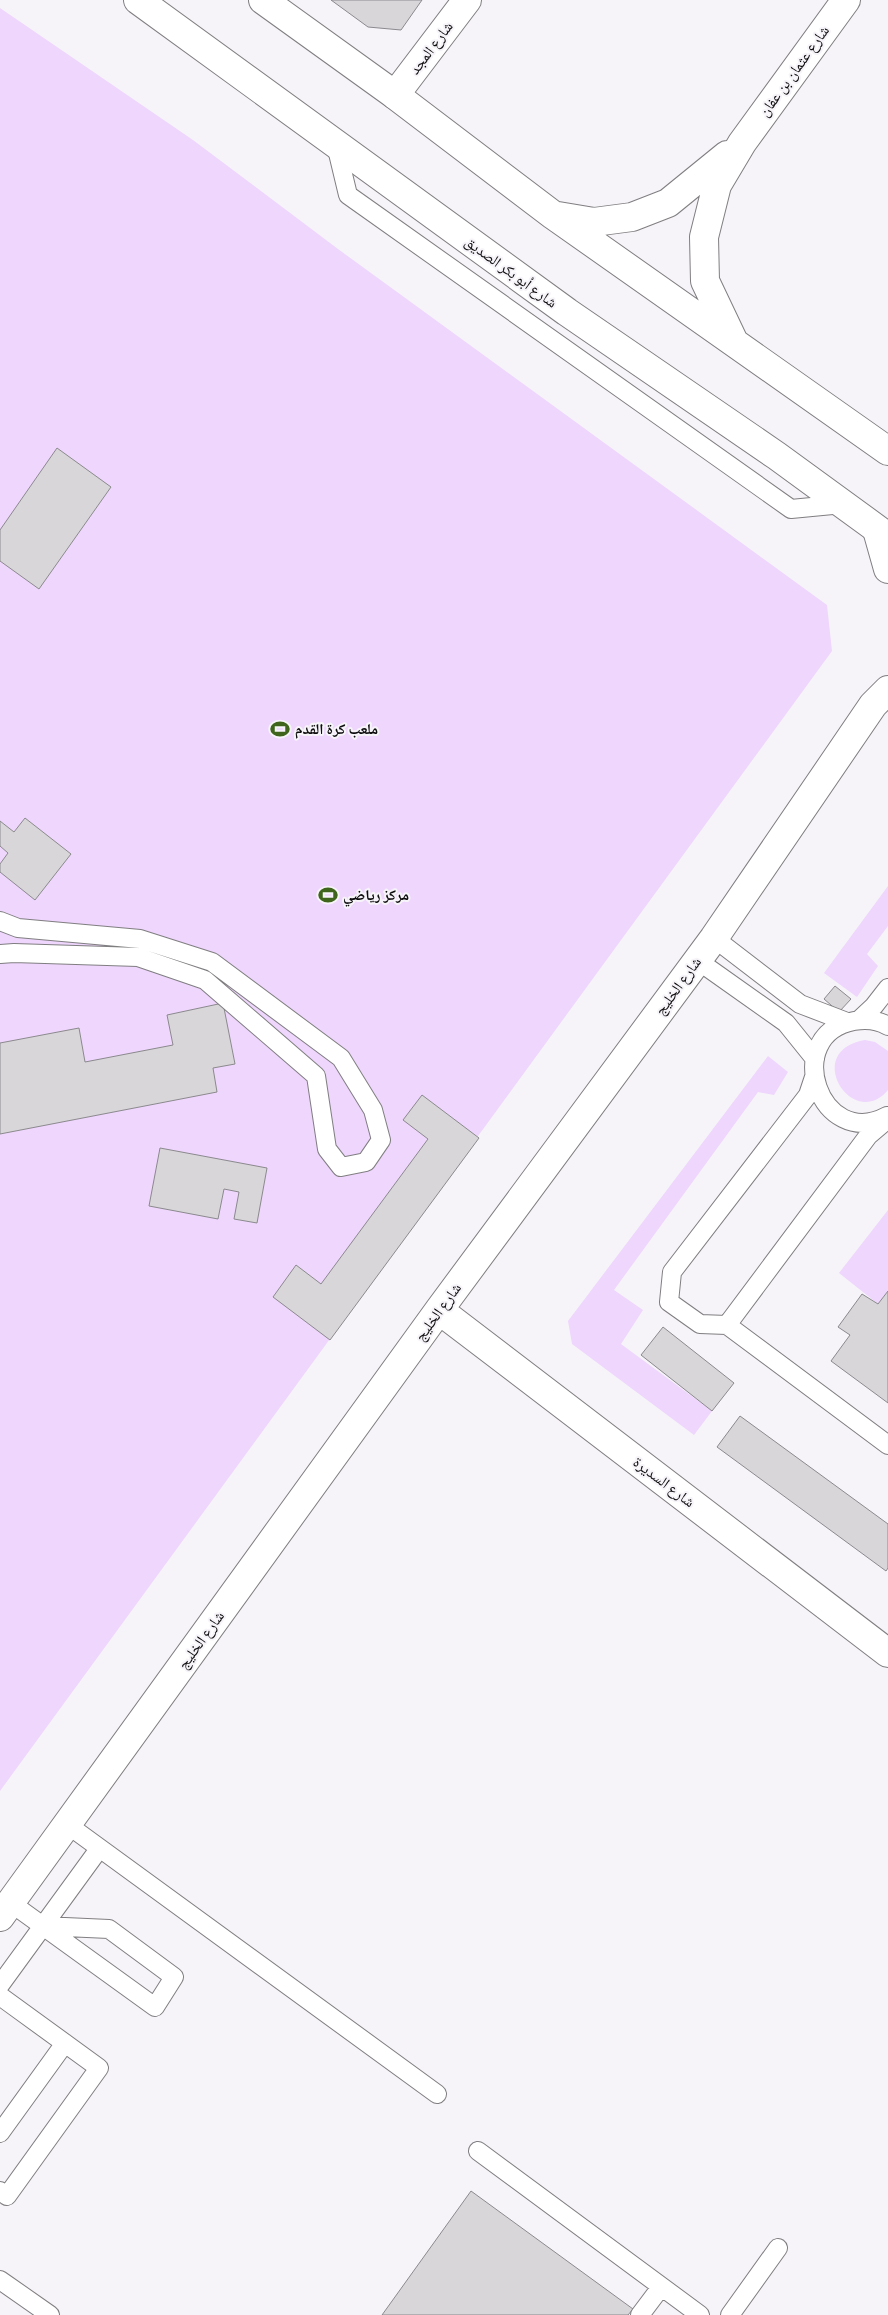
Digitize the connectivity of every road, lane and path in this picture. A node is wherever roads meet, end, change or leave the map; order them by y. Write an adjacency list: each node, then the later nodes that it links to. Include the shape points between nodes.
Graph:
1 (138, 0): 7 (street, شارع أبو بكر الصديق)
2 (263, 0): 5 (street)
3 (467, 0): 5 (street, شارع المجد)
4 (846, 0): 6 (street, شارع عثمان بن عفان)
5 (395, 95): 8 (street)
6 (742, 143): 8 (street, شارع عثمان بن عفان, via 668,203 632,217 594,222); 9 (street, شارع عثمان بن عفان, via 717,185 704,237 705,281)
7 (336, 145): 11 (street, شارع أبو بكر الصديق, via 567,312); 12 (lane, via 348,195 388,224 791,509)
8 (553, 215): 9 (street)
9 (736, 345): 10 (street)
10 (888, 451)
11 (777, 456): 12 (street, شارع أبو بكر الصديق); 13 (street, via 797,455 817,462)
12 (843, 504): 13 (street, شارع أبو بكر الصديق)
13 (884, 527): 14 (street)
14 (888, 569)
15 (888, 668): 16 (street, شارع الخليج)
16 (880, 697): 18 (street, شارع الخليج)
17 (0, 921): 19 (lane, via 18,928 140,939 212,962 341,1058 373,1110 381,1140 366,1162 341,1167 327,1149 316,1076 206,980 138,957)
18 (714, 938): 20 (street, شارع الخليج); 22 (lane, via 800,1004)
19 (0, 954)
20 (697, 960): 24 (lane, via 786,1023); 27 (street, شارع الخليج)
21 (888, 988): 22 (lane, via 874,1006)
22 (853, 1021): 23 (lane, via 882,1022); 24 (lane, via 832,1031)
23 (888, 1026)
24 (815, 1059): 25 (lane)
25 (814, 1077): 26 (lane, via 819,1094 830,1109 845,1119 863,1122); 28 (lane, via 808,1095 672,1272 669,1302 700,1324)
26 (888, 1117): 28 (lane, via 868,1136)
27 (439, 1310): 30 (street, شارع السديرة); 31 (street, شارع الخليج)
28 (727, 1325): 29 (lane)
29 (888, 1445)
30 (888, 1652)
31 (68, 1825): 32 (lane); 33 (street, شارع الخليج)
32 (99, 1849): 34 (lane); 38 (lane)
33 (5, 1910): 34 (lane)
34 (43, 1926): 34 (lane, via 109,1929 174,1977 155,2007); 35 (lane)
35 (0, 1986)
36 (0, 1996): 37 (lane)
37 (65, 2043): 39 (lane); 41 (lane, via 99,2068 7,2196)
38 (437, 2094)
39 (0, 2133)
40 (478, 2151): 44 (lane)
41 (0, 2191)
42 (778, 2248): 48 (lane)
43 (0, 2280): 45 (lane)
44 (661, 2287): 46 (lane); 47 (lane)
45 (50, 2315)
46 (640, 2315)
47 (700, 2315)
48 (730, 2315)

